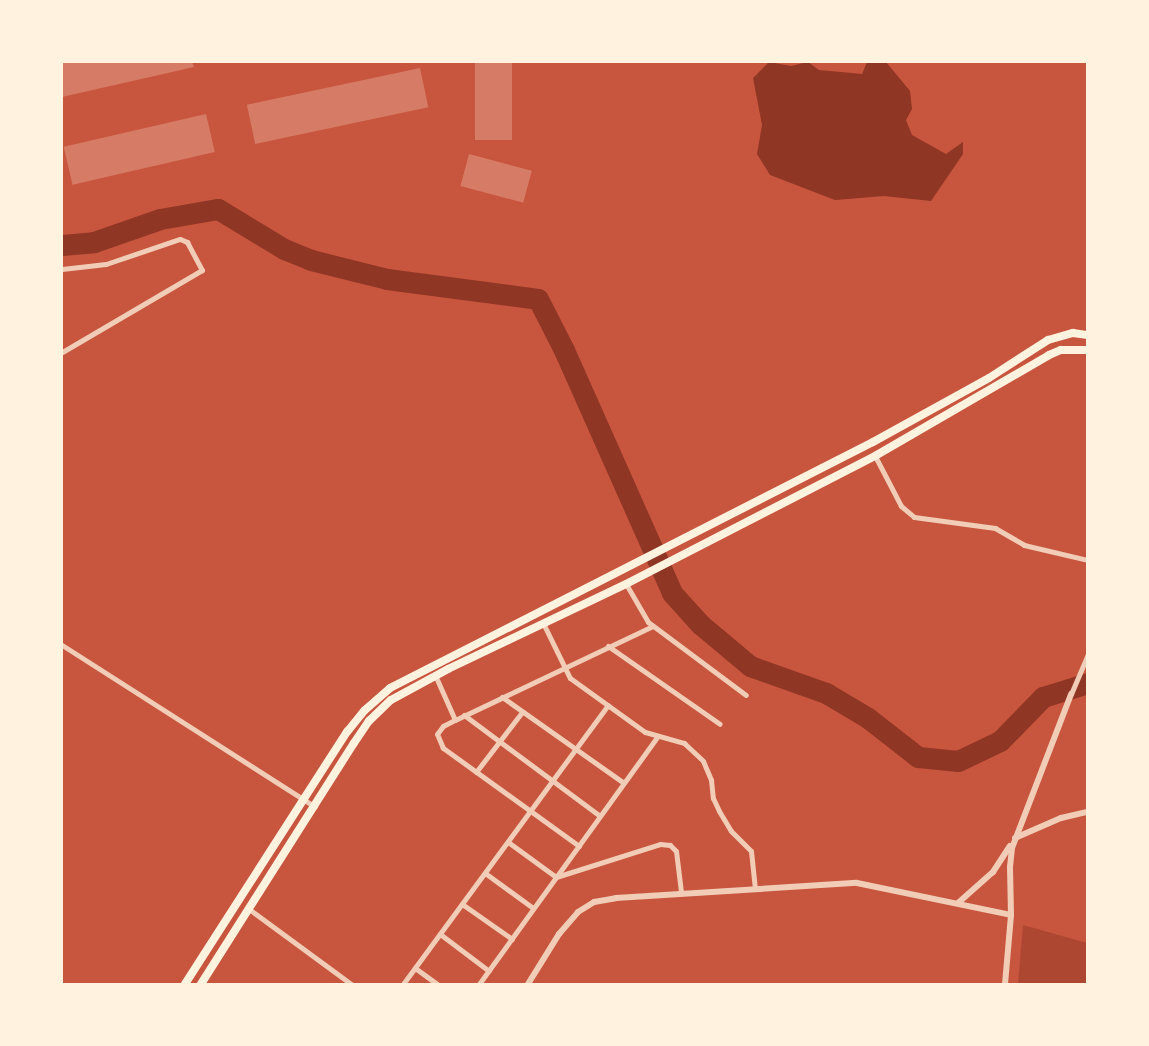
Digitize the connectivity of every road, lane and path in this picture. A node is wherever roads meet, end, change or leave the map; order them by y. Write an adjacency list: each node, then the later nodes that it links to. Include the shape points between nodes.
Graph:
1 (62, 269): 4 (street, via 106,264 180,239 187,242 202,270)
2 (1088, 335): 29 (main road, via 1073,333 1048,340 883,437 390,688 352,726)
3 (1088, 350): 5 (main road, via 1061,350 1049,355)
4 (62, 351)
5 (875, 456): 6 (street, via 901,506 914,517 995,528 1024,545); 7 (main road)
6 (1088, 560)
7 (626, 584): 8 (main road); 9 (street, via 642,616)
8 (543, 623): 13 (street); 14 (main road)
9 (653, 626): 11 (street); 16 (street)
10 (62, 645): 29 (street)
11 (608, 646): 13 (street); 22 (street)
12 (1088, 654): 15 (street)
13 (564, 666): 17 (street); 18 (street, via 570,678)
14 (435, 675): 21 (street); 30 (main road, via 380,709)
15 (1071, 694): 34 (street)
16 (746, 695)
17 (502, 697): 19 (street); 20 (street)
18 (608, 705): 23 (street, via 645,732); 25 (street)
19 (522, 712): 24 (street); 25 (street)
20 (464, 715): 21 (street); 24 (street)
21 (455, 720): 26 (street, via 438,730 437,740 442,748)
22 (720, 724)
23 (658, 736): 28 (street); 39 (street, via 684,743 703,761 719,811 751,851)
24 (500, 742): 26 (street); 27 (street)
25 (576, 749): 27 (street); 28 (street)
26 (476, 772): 31 (street)
27 (553, 781): 31 (street); 33 (street)
28 (624, 783): 33 (street)
29 (304, 800): 30 (street); 50 (main road)
30 (315, 807): 44 (main road)
31 (530, 811): 35 (street); 36 (street)
32 (1088, 812): 34 (street, via 1060,818)
33 (600, 816): 36 (street)
34 (1015, 838): 41 (street, via 998,866); 45 (street, via 1010,858)
35 (508, 842): 37 (street); 38 (street)
36 (579, 846): 38 (street)
37 (485, 873): 42 (street); 43 (street)
38 (556, 877): 40 (street, via 665,843 676,851); 43 (street)
39 (755, 889): 40 (street); 41 (street, via 857,883)
40 (681, 892): 56 (street, via 605,899 586,907 571,918)
41 (958, 903): 45 (street)
42 (462, 904): 46 (street); 47 (street)
43 (533, 908): 47 (street)
44 (249, 909): 51 (main road); 52 (street)
45 (1011, 915): 57 (street)
46 (440, 934): 48 (street); 49 (street)
47 (512, 939): 49 (street)
48 (415, 968): 53 (street); 54 (street)
49 (489, 971): 55 (street)
50 (185, 984)
51 (201, 984)
52 (351, 984)
53 (403, 984)
54 (437, 984)
55 (479, 984)
56 (528, 984)
57 (1005, 984)

